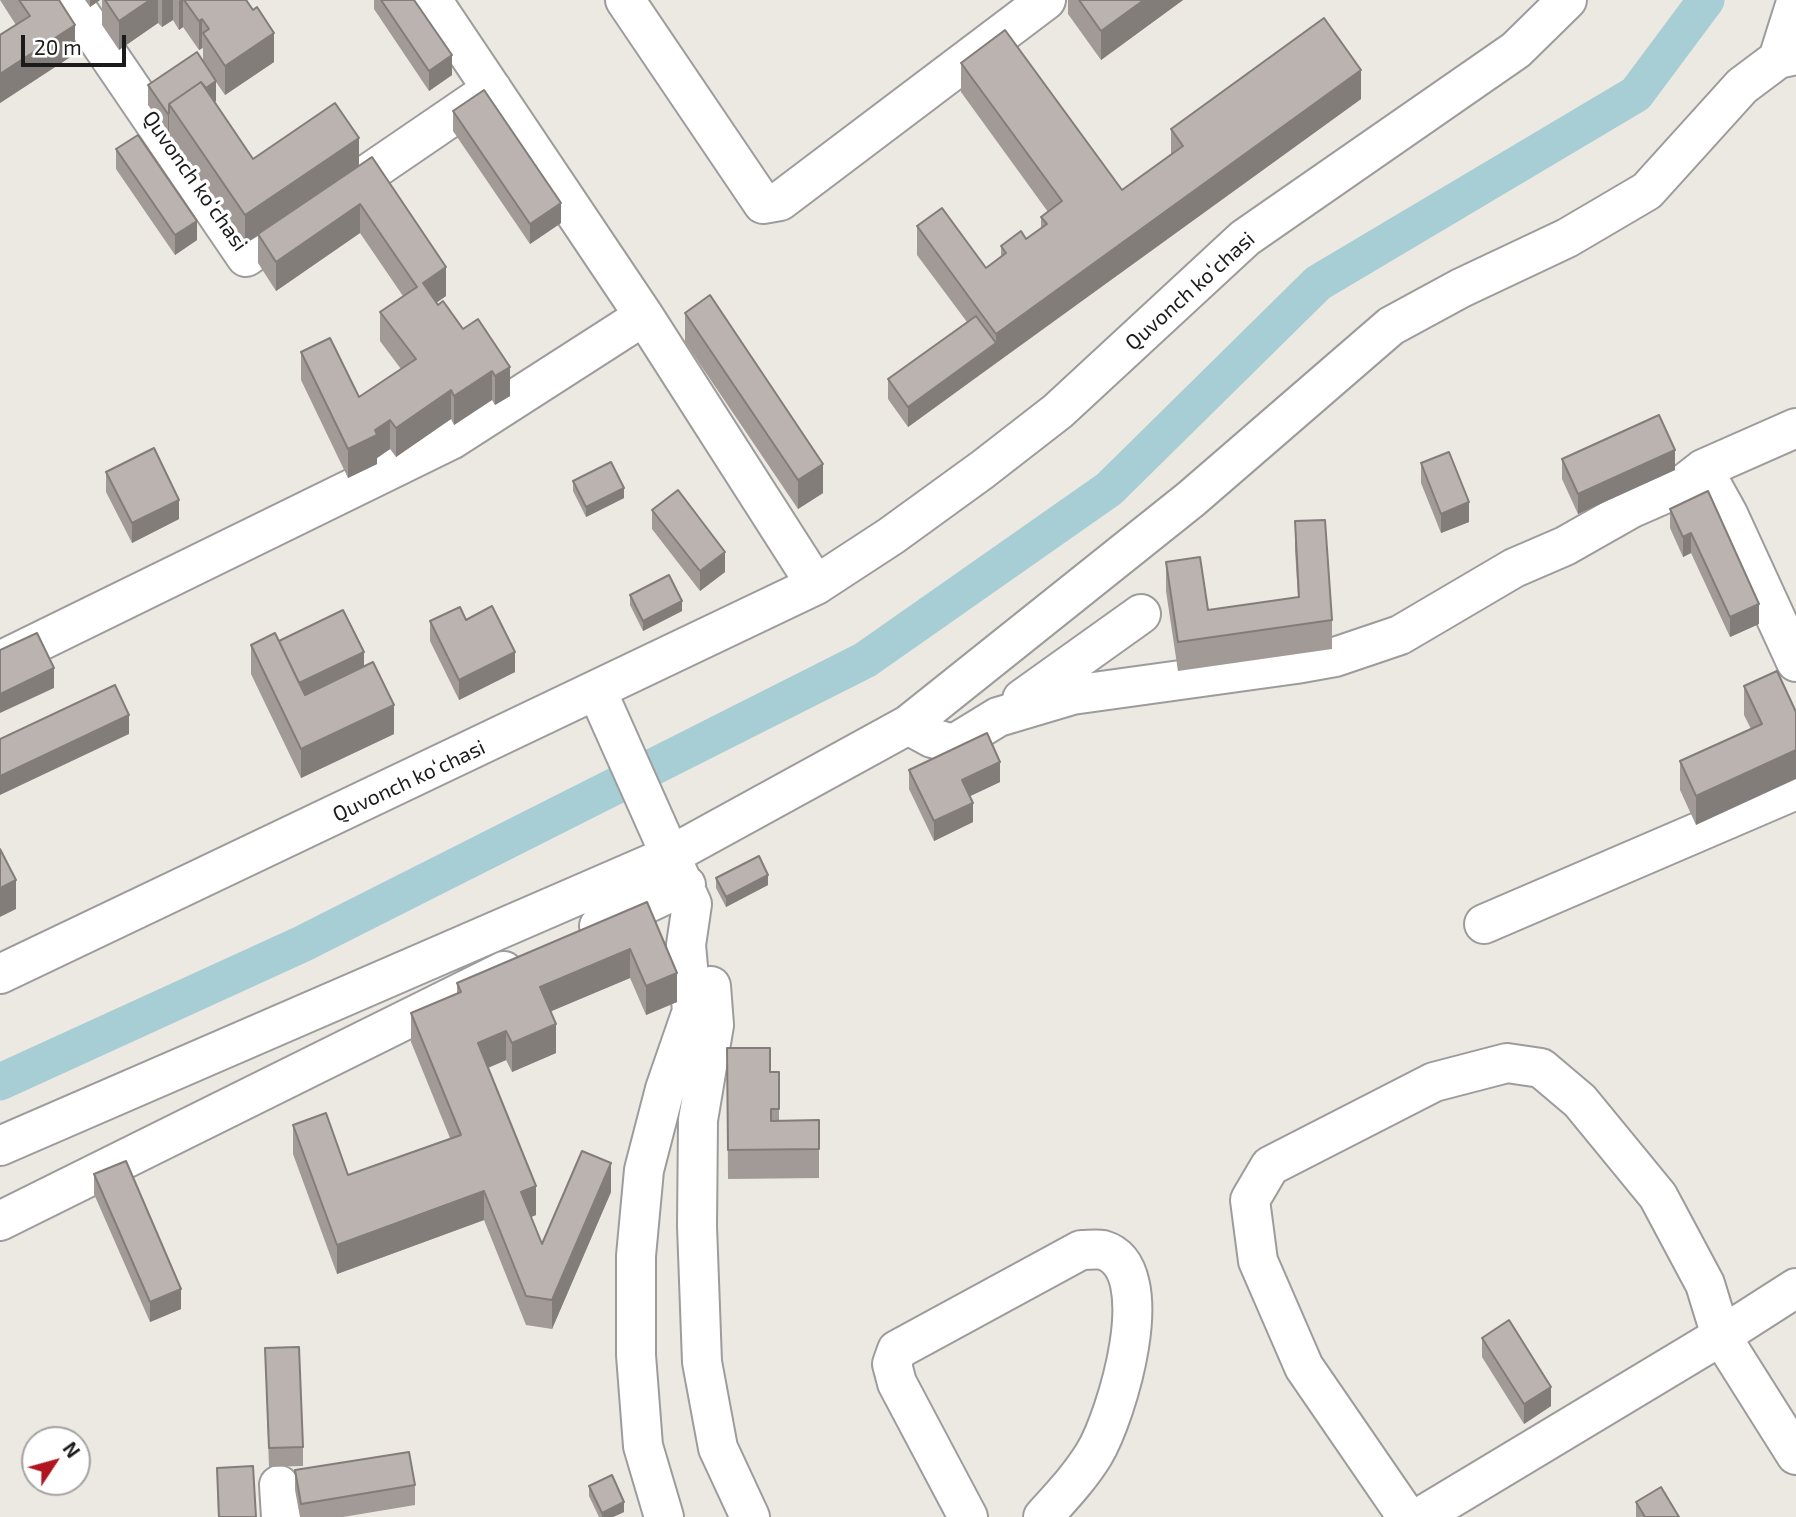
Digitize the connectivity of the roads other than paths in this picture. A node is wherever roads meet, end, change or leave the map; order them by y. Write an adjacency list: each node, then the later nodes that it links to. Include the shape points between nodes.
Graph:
1 (71, 0): 8 (street, Quvonch koʻchasi, via 246,257)
2 (432, 0): 8 (street)
3 (625, 0): 4 (street, via 763,204 780,201)
4 (1046, 0)
5 (1567, 0): 12 (street, Quvonch koʻchasi, via 1516,50 1245,239 1058,411 891,537)
6 (1796, 2): 7 (street)
7 (1787, 57): 18 (street, via 1742,86 1647,191 1567,238 1391,326 1191,499)
8 (492, 89): 9 (street)
9 (644, 316): 12 (street); 14 (street, via 451,440)
10 (1796, 428): 11 (street)
11 (1703, 469): 15 (street); 17 (street, via 1680,487 1514,568 1400,635 1335,657 1072,695)
12 (816, 585): 16 (street, Quvonch koʻchasi)
13 (1141, 614): 17 (street)
14 (0, 662)
15 (1796, 662)
16 (597, 691): 20 (street); 22 (street, Quvonch koʻchasi)
17 (998, 717): 18 (street, via 954,744)
18 (908, 725): 20 (street)
19 (1796, 790): 21 (street)
20 (683, 881): 23 (street); 24 (street); 28 (street, via 692,1011 644,1170 636,1256 636,1354 643,1446); 29 (street, via 709,944 714,1025 698,1121 696,1226 702,1362 718,1448)
21 (1484, 924)
22 (0, 974)
23 (0, 1146)
24 (0, 1221)
25 (1796, 1287): 26 (street)
26 (1721, 1336): 27 (street); 32 (street, via 1705,1284 1658,1196 1580,1101 1541,1068 1507,1063 1434,1082 1270,1166 1250,1200 1258,1261 1304,1367); 33 (street)
27 (1796, 1455)
28 (664, 1517)
29 (750, 1517)
30 (968, 1517): 31 (street, via 897,1382 892,1364 897,1350 1081,1250 1104,1250 1118,1260 1130,1279 1128,1355 1119,1394 1094,1453)
31 (1043, 1517)
32 (1407, 1517)
33 (1420, 1517)

